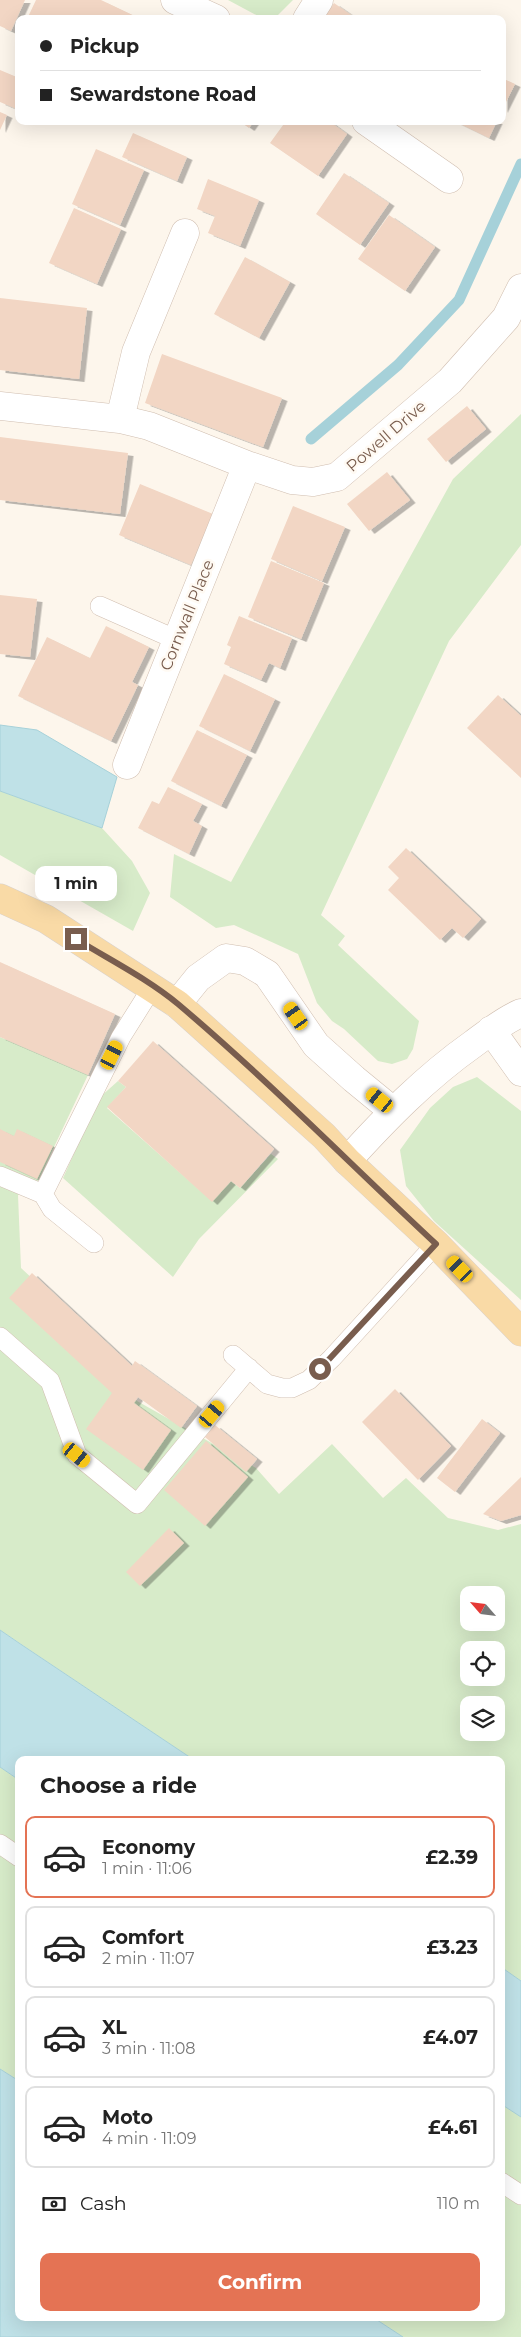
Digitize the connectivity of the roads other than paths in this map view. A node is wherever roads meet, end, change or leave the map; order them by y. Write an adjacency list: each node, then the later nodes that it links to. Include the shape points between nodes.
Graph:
1 (175, 0): 3 (street)
2 (319, 0): 4 (street)
3 (207, 15)
4 (310, 15)
5 (372, 125): 6 (street)
6 (449, 179)
7 (185, 233): 10 (street, via 136,352)
8 (521, 288): 11 (street, Powell Drive, via 506,318 450,381 337,477 313,482 292,480)
9 (0, 406): 10 (street, Powell Drive)
10 (120, 419): 11 (street, Powell Drive, via 149,426)
11 (247, 465): 13 (street, Cornwall Place)
12 (100, 606): 13 (lane)
13 (177, 640): 14 (street, Cornwall Place)
14 (126, 765)
15 (0, 898): 16 (main road, via 46,919)
16 (153, 986): 17 (main road); 24 (lane, via 121,1037)
17 (177, 1004): 21 (street, via 198,978 226,958 245,961 268,974 316,1045); 22 (main road, via 324,1136)
18 (521, 1013): 19 (street)
19 (491, 1030): 20 (street); 21 (street, via 442,1066)
20 (521, 1072)
21 (393, 1111): 22 (street)
22 (347, 1162): 26 (main road)
23 (0, 1176): 24 (lane)
24 (43, 1194): 25 (lane, via 52,1209)
25 (94, 1243)
26 (436, 1244): 27 (main road); 30 (lane, via 309,1380 292,1388 282,1388 267,1384)
27 (521, 1332)
28 (0, 1337): 30 (lane, via 50,1381 77,1455 137,1504)
29 (233, 1354): 30 (lane)
30 (249, 1368)
31 (0, 1844): 32 (lane)
32 (15, 1854)
33 (505, 2185): 34 (lane)
34 (521, 2195)

